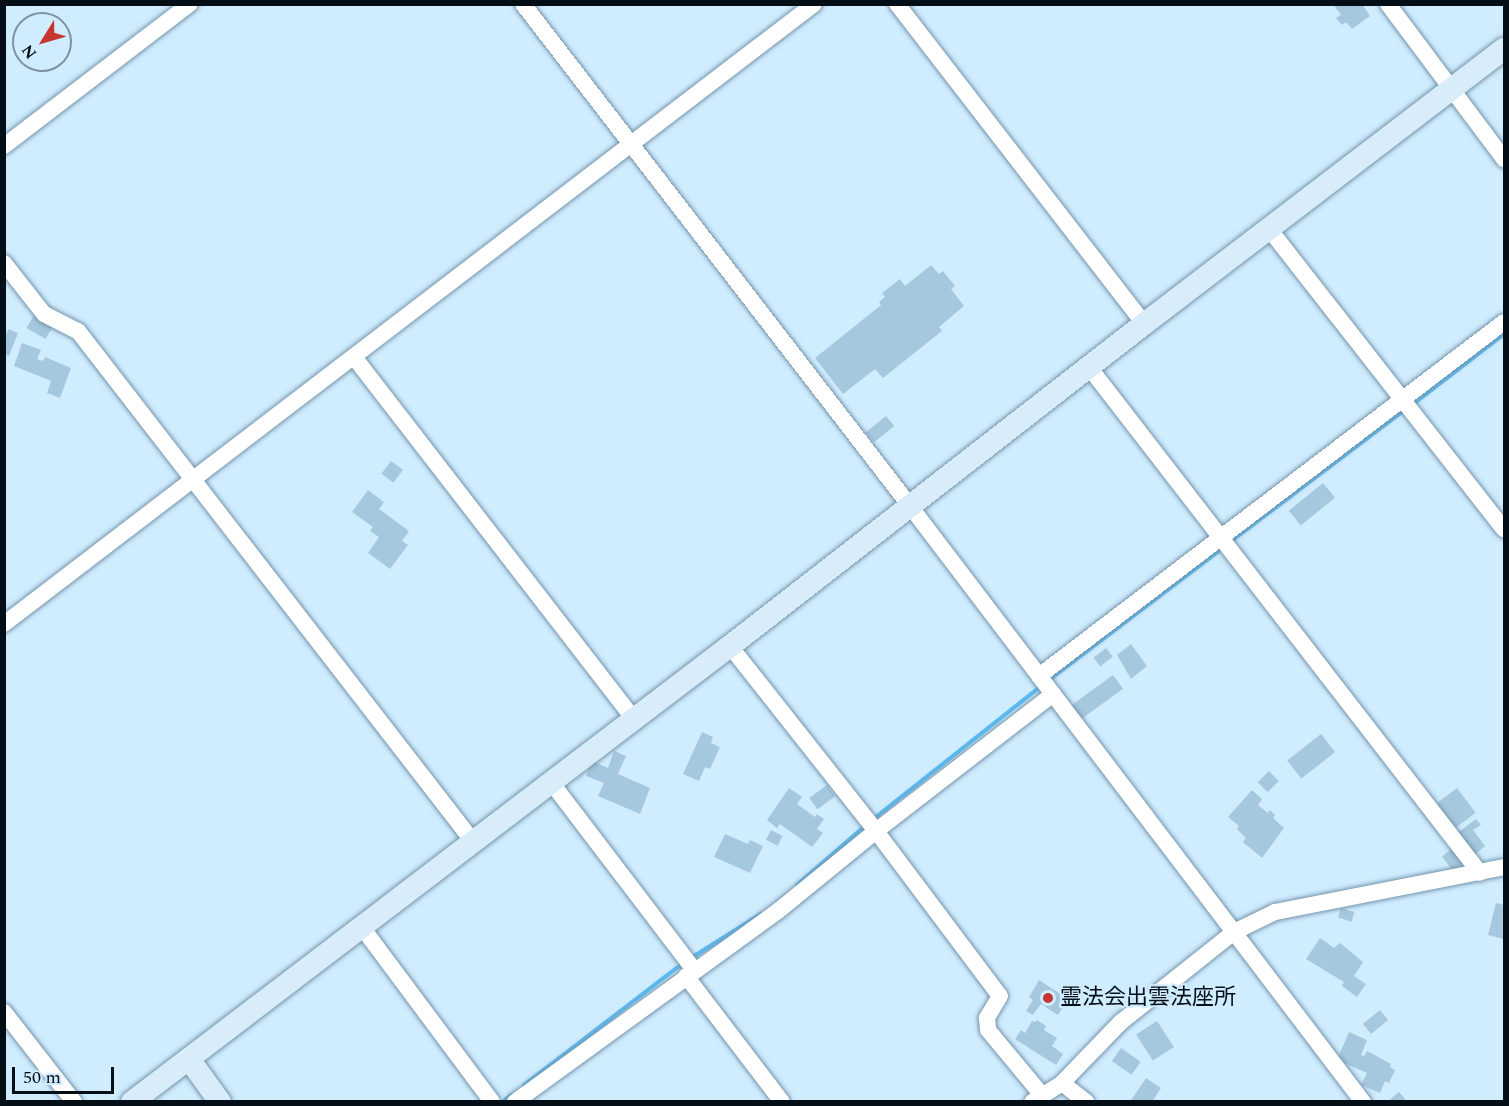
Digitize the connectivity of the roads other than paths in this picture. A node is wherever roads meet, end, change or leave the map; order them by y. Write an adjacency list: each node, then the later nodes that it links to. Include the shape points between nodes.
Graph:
1 (190, 4): 9 (street)
2 (523, 4): 8 (street)
3 (814, 4): 8 (street)
4 (897, 4): 14 (street)
5 (1388, 4): 7 (street)
6 (1504, 50): 7 (street)
7 (1453, 89): 10 (street); 11 (street)
8 (633, 145): 15 (street); 19 (street)
9 (4, 146)
10 (1504, 159)
11 (1270, 230): 14 (street); 17 (street)
12 (4, 263): 18 (street, via 44,314 78,331)
13 (1504, 322): 17 (street)
14 (1144, 324): 16 (street)
15 (354, 357): 18 (street); 26 (street)
16 (1089, 367): 19 (street); 21 (street)
17 (1403, 399): 20 (street); 21 (street)
18 (192, 479): 22 (street); 29 (street, via 471,839)
19 (910, 506): 23 (street); 24 (street)
20 (1504, 529)
21 (1221, 537): 24 (street); 31 (street)
22 (4, 624)
23 (730, 646): 26 (street); 28 (street)
24 (1039, 676): 25 (street)
25 (1053, 694): 28 (street); 33 (street)
26 (634, 719): 27 (street)
27 (551, 782): 29 (street); 34 (street)
28 (876, 831): 34 (street, via 778,911); 38 (street, via 1000,996 987,1018 988,1030)
29 (470, 844): 32 (street)
30 (1504, 867): 31 (street)
31 (1480, 873): 33 (street, via 1275,912)
32 (362, 926): 36 (street); 42 (street)
33 (1234, 932): 37 (street, via 1121,1022); 46 (street)
34 (690, 973): 43 (street); 44 (street)
35 (4, 1012): 39 (street)
36 (189, 1059): 40 (street); 41 (street)
37 (1062, 1083): 38 (street); 45 (street)
38 (1037, 1098)
39 (74, 1101)
40 (132, 1101)
41 (220, 1101)
42 (492, 1101)
43 (515, 1101)
44 (782, 1101)
45 (1086, 1101)
46 (1363, 1101)

